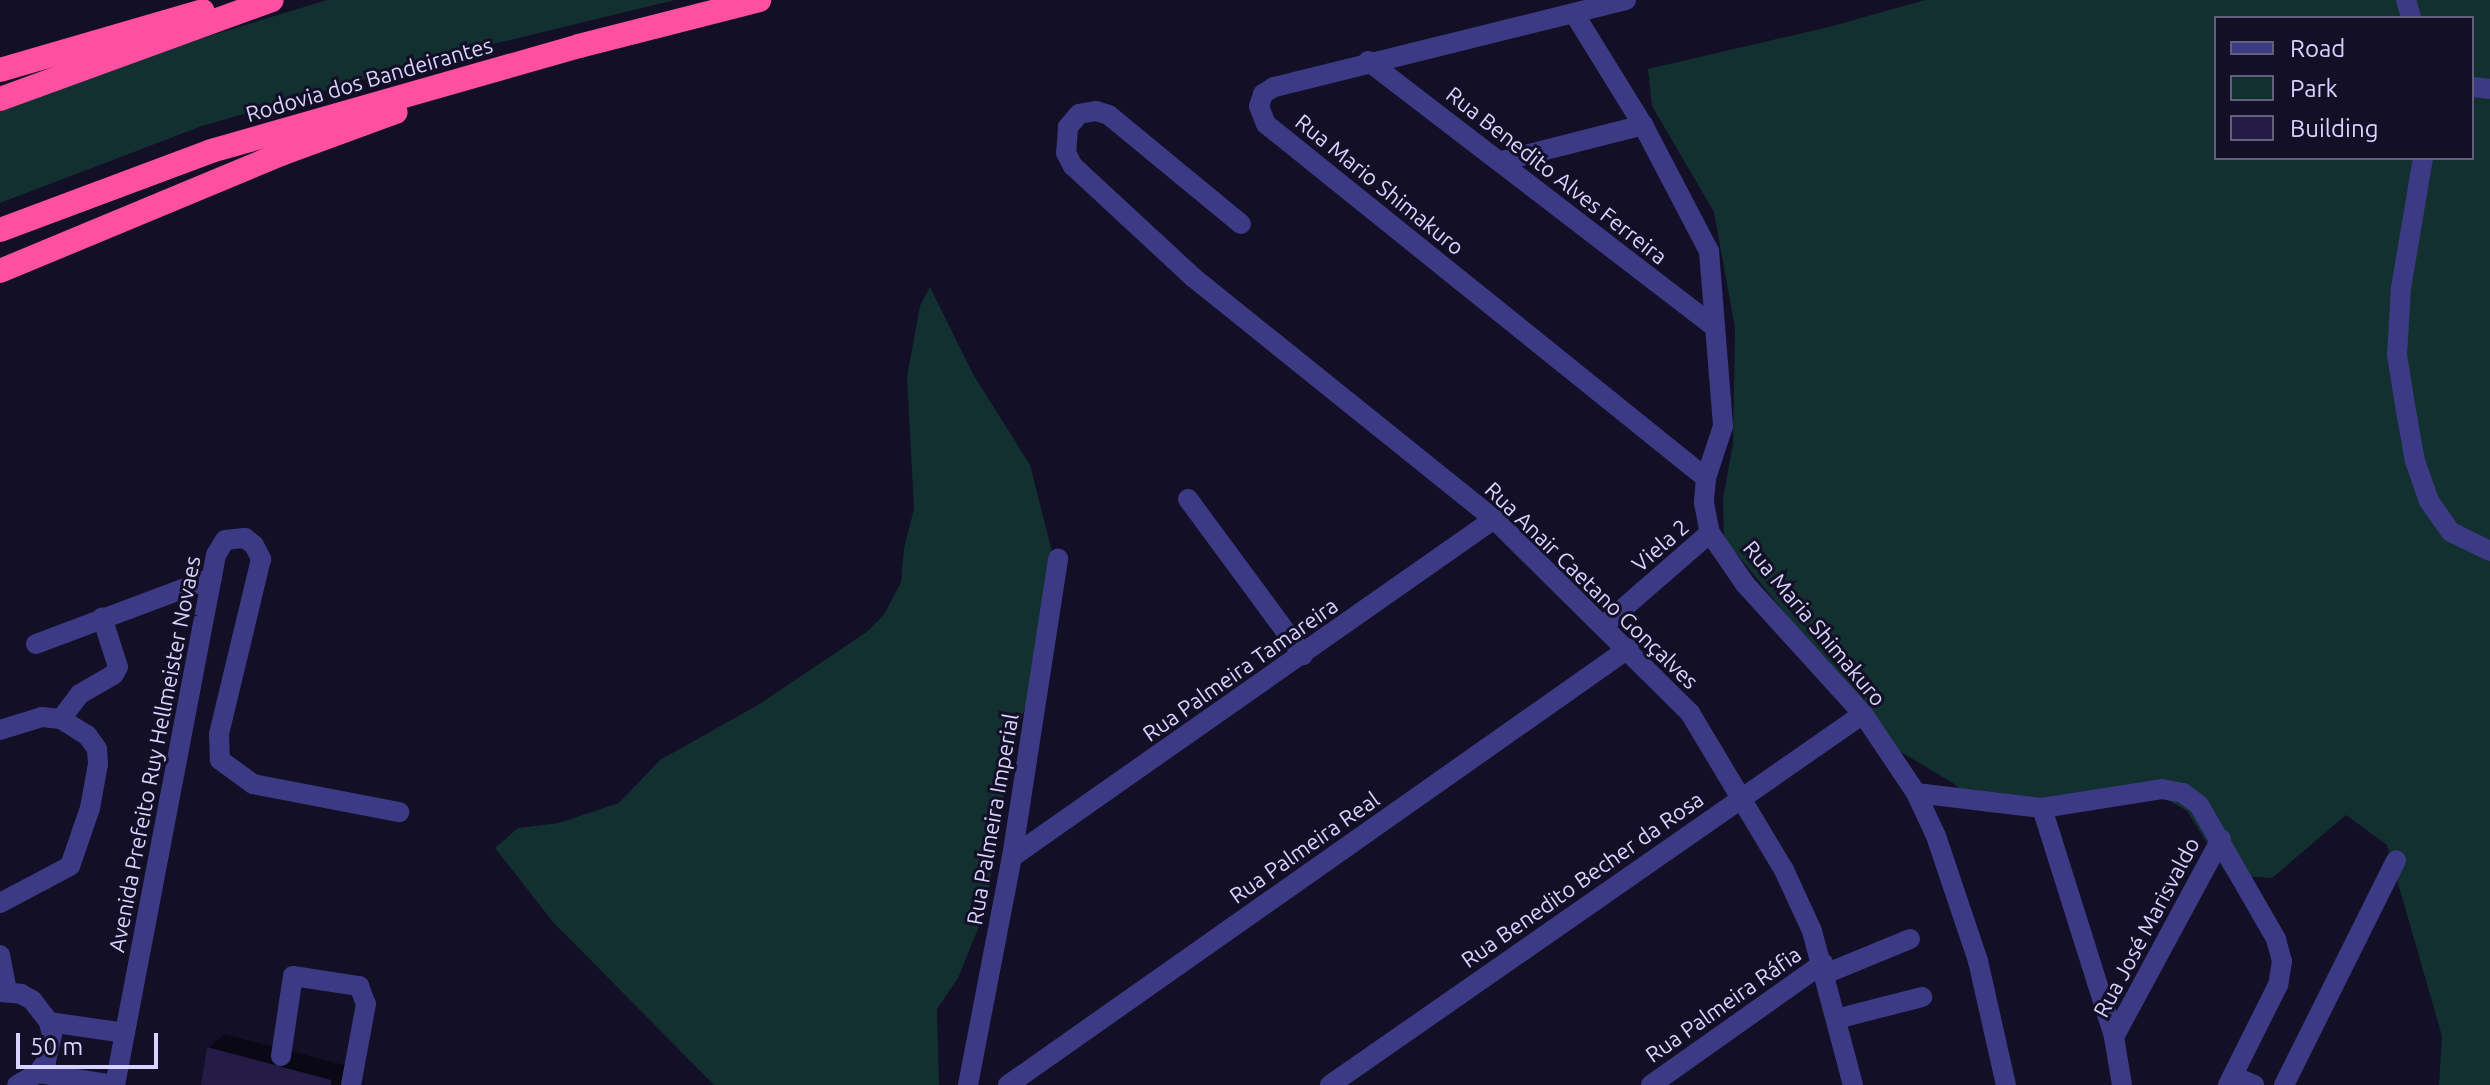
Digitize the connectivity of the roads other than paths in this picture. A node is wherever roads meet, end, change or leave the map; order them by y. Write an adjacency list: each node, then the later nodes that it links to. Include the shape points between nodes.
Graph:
1 (260, 0): 8 (highway, via 169,19)
2 (272, 0): 9 (highway)
3 (759, 0): 6 (highway, Rodovia dos Bandeirantes)
4 (1626, 0): 5 (street, Rua Mario Shimakuro)
5 (1575, 15): 7 (street, Rua Mario Shimakuro); 10 (street, Rua Maria Shimakuro)
6 (579, 46): 14 (highway, Rodovia dos Bandeirantes, via 211,151); 15 (highway, via 281,154)
7 (1368, 61): 12 (street, Rua Benedito Alves Ferreira); 17 (street, Rua Mario Shimakuro, via 1274,87 1263,94 1259,106 1266,124)
8 (0, 70)
9 (0, 99)
10 (1643, 125): 12 (street); 16 (street, Rua Maria Shimakuro, via 1709,251)
11 (2423, 160): 21 (street, via 2399,315 2397,355 2406,411 2429,501 2451,532)
12 (1502, 161): 16 (street, Rua Benedito Alves Ferreira)
13 (1241, 224): 19 (street, Rua Anair Caetano Gonçalves, via 1109,115 1079,114 1068,127 1066,153 1073,166 1194,278)
14 (0, 230)
15 (0, 271)
16 (1715, 327): 17 (street, Rua Maria Shimakuro, via 1723,426)
17 (1706, 478): 20 (street, Rua Maria Shimakuro)
18 (1188, 499): 28 (street)
19 (1494, 519): 25 (street, Rua Anair Caetano Gonçalves); 28 (street, Rua Palmeira Tamareira)
20 (1710, 533): 25 (street, Viela 2); 29 (street, Rua Maria Shimakuro, via 1745,584)
21 (2490, 551)
22 (1058, 559): 37 (street, Rua Palmeira Imperial)
23 (212, 578): 24 (street); 35 (street, Avenida Prefeito Ruy Hellmeister Novaes, via 225,540 245,538 260,553 261,574 219,734 220,760 253,784); 47 (street, Avenida Prefeito Ruy Hellmeister Novaes)
24 (102, 617): 26 (street); 30 (street, via 118,667 72,701)
25 (1604, 625): 27 (street, Rua Anair Caetano Gonçalves)
26 (36, 644)
27 (1629, 648): 33 (street, Rua Anair Caetano Gonçalves, via 1690,713); 56 (street, Rua Palmeira Real)
28 (1303, 655): 37 (street, Rua Palmeira Tamareira)
29 (1863, 714): 32 (street, Rua Maria Shimakuro); 33 (street, Rua Benedito Becher da Rosa)
30 (61, 719): 31 (street, via 42,717); 39 (street, via 87,735 97,749 90,808 76,857 65,870)
31 (0, 730)
32 (1916, 793): 34 (street); 60 (street, Rua Maria Shimakuro, via 1978,961)
33 (1740, 798): 42 (street, Rua Anair Caetano Gonçalves, via 1784,870); 57 (street, Rua Benedito Becher da Rosa)
34 (2042, 808): 36 (street, via 2162,789 2183,793 2199,805); 48 (street)
35 (399, 812)
36 (2221, 839): 48 (street, Rua José Marisvaldo); 51 (street, via 2276,939 2282,961 2278,985)
37 (1012, 857): 55 (street, Rua Palmeira Imperial)
38 (2396, 860): 63 (street)
39 (0, 903)
40 (1910, 939): 42 (street, Rua Palmeira Ráfia)
41 (0, 955): 43 (street)
42 (1824, 968): 45 (street, Rua Anair Caetano Gonçalves); 58 (street, Rua Palmeira Ráfia)
43 (4, 991): 46 (street, via 32,1000)
44 (1922, 997): 45 (street)
45 (1836, 1019): 59 (street, Rua Anair Caetano Gonçalves)
46 (49, 1022): 47 (street); 50 (street, via 51,1049)
47 (125, 1033): 53 (street, Avenida Prefeito Ruy Hellmeister Novaes)
48 (2114, 1037): 61 (street)
49 (281, 1056): 54 (street, via 293,976 359,986 366,1004)
50 (38, 1073): 52 (street); 53 (street)
51 (2230, 1081): 62 (street)
52 (17, 1085)
53 (115, 1085)
54 (351, 1085)
55 (968, 1085)
56 (1008, 1085)
57 (1330, 1085)
58 (1651, 1085)
59 (1853, 1085)
60 (2006, 1085)
61 (2122, 1085)
62 (2254, 1085)
63 (2284, 1085)

